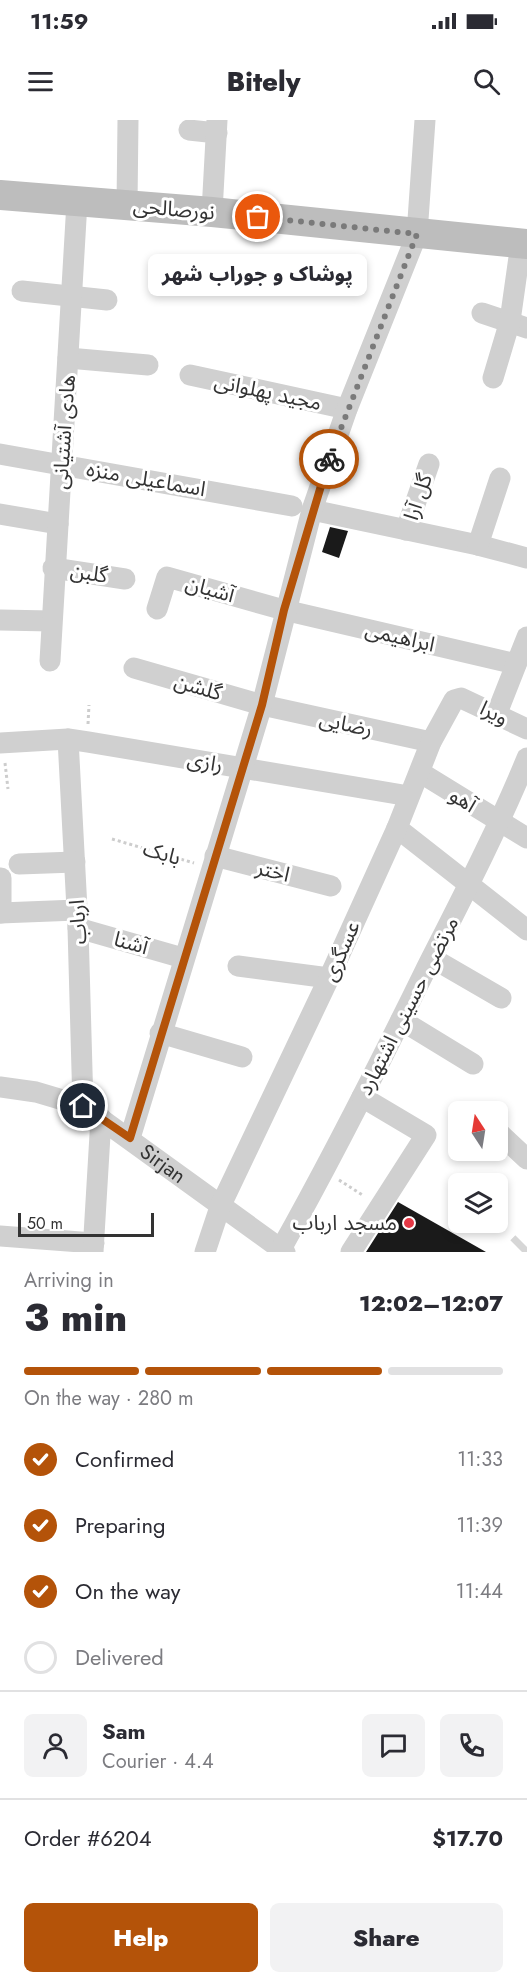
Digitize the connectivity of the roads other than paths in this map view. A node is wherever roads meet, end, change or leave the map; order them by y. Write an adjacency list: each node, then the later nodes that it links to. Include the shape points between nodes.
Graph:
1 (128, 120): 7 (street)
2 (425, 120): 9 (street)
3 (217, 127): 4 (street); 8 (street)
4 (189, 130)
5 (0, 195): 6 (main road, نورصالحی)
6 (77, 202): 7 (main road, نورصالحی); 12 (street, هادی آشتیانی)
7 (127, 205): 8 (main road, نورصالحی)
8 (212, 212): 9 (main road, نورصالحی)
9 (417, 234): 10 (main road, نورصالحی); 20 (street)
10 (524, 244): 15 (street)
11 (22, 291): 12 (street)
12 (73, 296): 13 (street); 16 (street, هادی آشتیانی)
13 (107, 300)
14 (482, 313): 15 (street)
15 (518, 325): 19 (street)
16 (69, 358): 17 (street); 22 (street, هادی آشتیانی)
17 (148, 365)
18 (190, 375): 20 (street, مجید پهلوانی)
19 (493, 378)
20 (347, 409): 25 (street)
21 (0, 454): 22 (street, اسماعیلی منزه)
22 (61, 464): 25 (street, اسماعیلی منزه); 27 (street, هادی آشتیانی)
23 (429, 464): 28 (street, گل آرا)
24 (500, 478): 29 (street)
25 (302, 508): 28 (street, اسماعیلی منزه); 34 (street)
26 (0, 514): 27 (street)
27 (58, 524): 31 (street, هادی آشتیانی)
28 (406, 530): 29 (street, اسماعیلی منزه)
29 (478, 545): 30 (street, اسماعیلی منزه)
30 (527, 558)
31 (53, 568): 32 (street, گلبن); 36 (street, هادی آشتیانی)
32 (125, 579)
33 (158, 609): 34 (street, آشیان, via 167,577)
34 (284, 610): 39 (street, ابراهیمی); 42 (street)
35 (0, 620): 36 (street)
36 (51, 621): 38 (street, هادی آشتیانی)
37 (527, 637): 39 (street)
38 (50, 661)
39 (516, 664): 43 (street)
40 (134, 669): 42 (street, گلشن)
41 (462, 698): 43 (street, ویرا); 46 (street, عسگری, via 454,700)
42 (262, 705): 46 (street, رضایی); 49 (street)
43 (497, 713): 44 (street, ویرا)
44 (527, 729)
45 (68, 739): 47 (street, رازی); 49 (street, رازی); 55 (street, ارباب)
46 (430, 742): 51 (street, عسگری)
47 (1, 743)
48 (527, 758): 52 (street, مرتضی حسینی اشتهارد)
49 (241, 769): 51 (street, رازی); 56 (street)
50 (426, 776): 52 (street, آهو)
51 (409, 796): 53 (street, عسگری)
52 (501, 823): 54 (street, آهو); 60 (street, مرتضی حسینی اشتهارد)
53 (397, 828): 60 (street); 67 (street, عسگری)
54 (527, 838)
55 (75, 862): 57 (street); 62 (street, ارباب)
56 (213, 862): 59 (street, اختر); 64 (street)
57 (19, 864)
58 (1, 878): 61 (street)
59 (331, 885)
60 (470, 885): 63 (street); 65 (street, مرتضی حسینی اشتهارد)
61 (1, 913): 62 (street, آشنا)
62 (78, 919): 64 (street, آشنا); 75 (street, ارباب)
63 (527, 930)
64 (183, 958): 70 (street)
65 (432, 958): 68 (street); 69 (street, مرتضی حسینی اشتهارد)
66 (238, 966): 67 (street)
67 (329, 978): 80 (street, عسگری)
68 (501, 998)
69 (401, 1020): 72 (street); 74 (street, مرتضی حسینی اشتهارد)
70 (160, 1033): 71 (street); 77 (street)
71 (242, 1057)
72 (473, 1064)
73 (0, 1087): 75 (street, Sirjan, via 36,1092)
74 (362, 1097): 83 (street, مرتضی حسینی اشتهارد); 85 (street, via 426,1135)
75 (83, 1106): 76 (street, Sirjan)
76 (101, 1118): 77 (street, Sirjan); 82 (street)
77 (130, 1138): 80 (street, Sirjan)
78 (508, 1141): 79 (street)
79 (527, 1159)
80 (220, 1207): 83 (street, Sirjan); 84 (street, عسگری)
81 (0, 1236): 82 (street)
82 (94, 1248)
83 (283, 1251)
84 (205, 1252)
85 (351, 1252)

